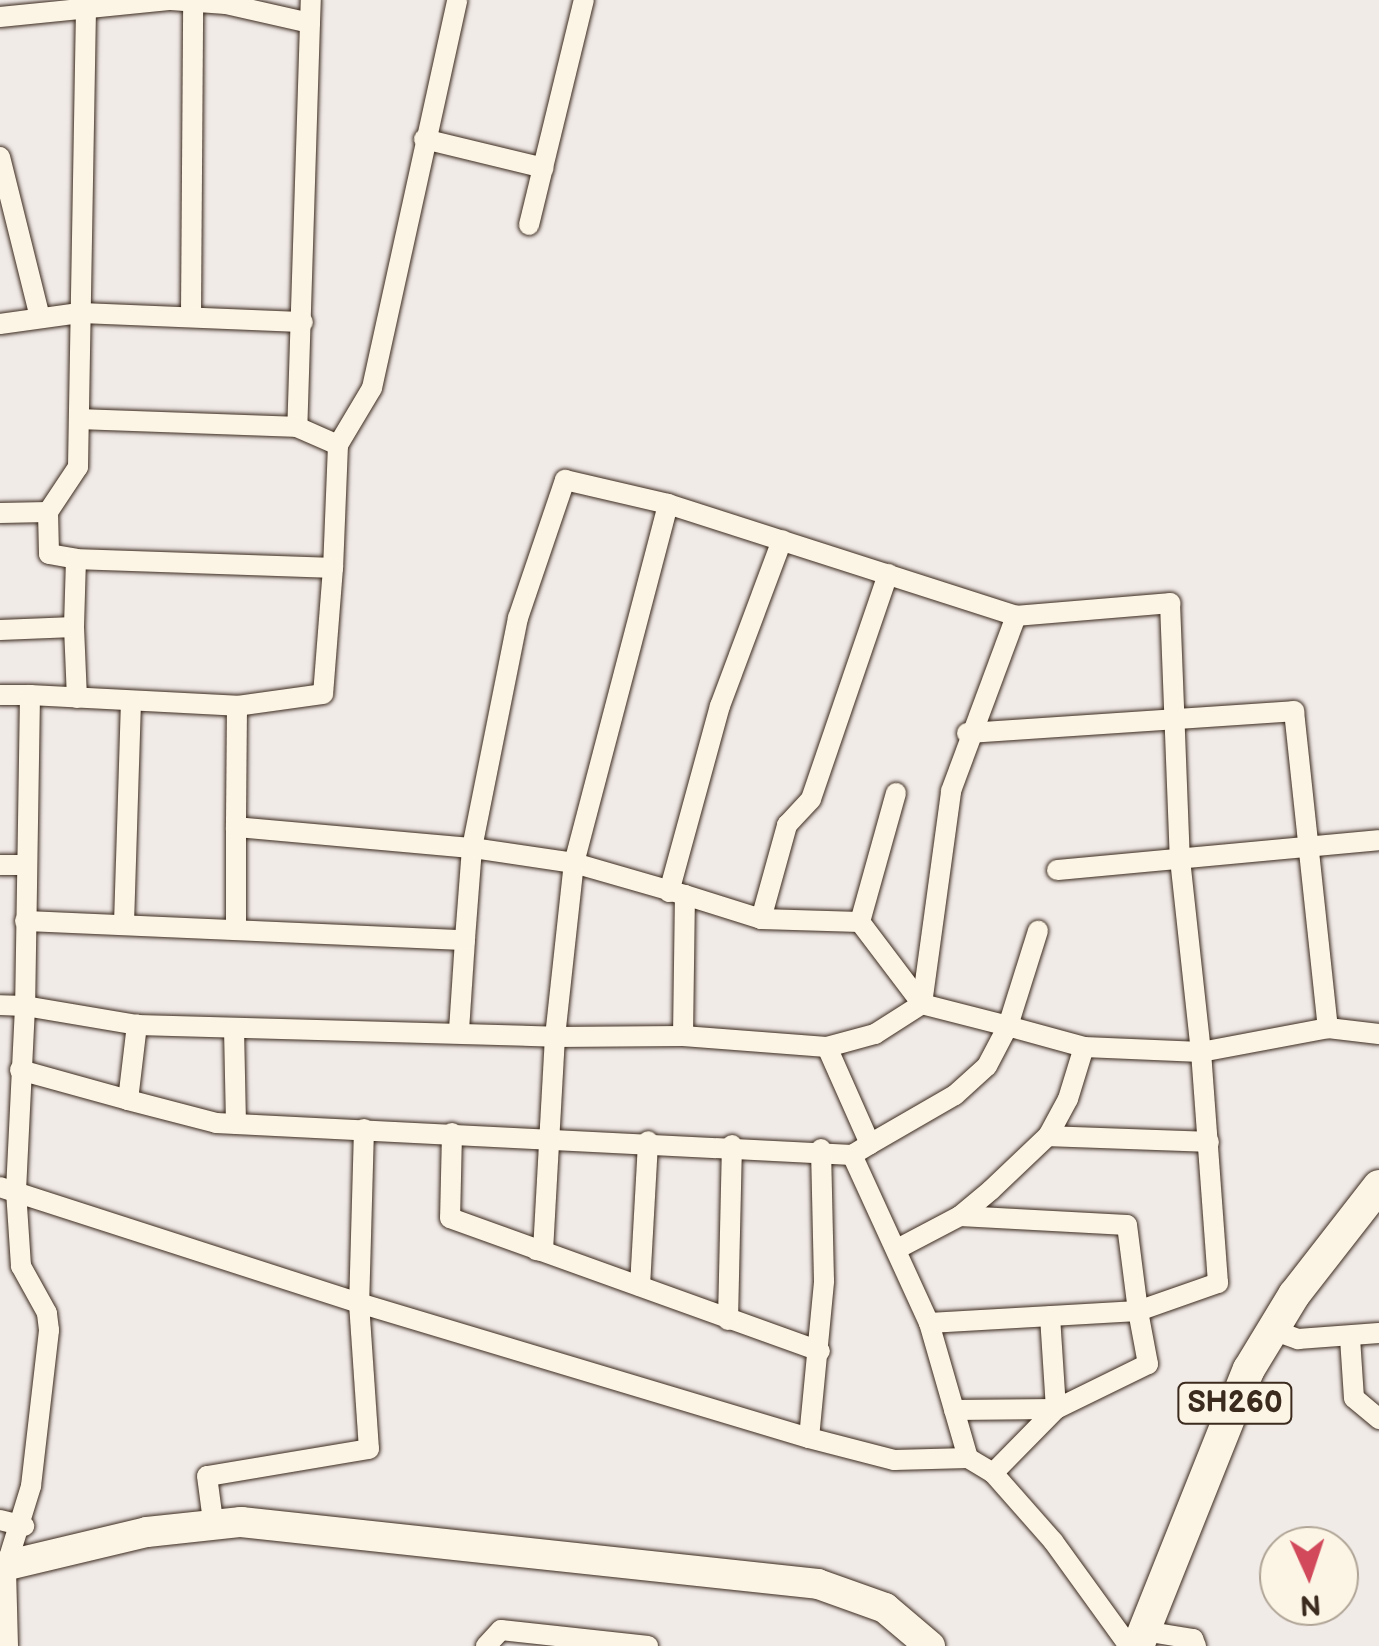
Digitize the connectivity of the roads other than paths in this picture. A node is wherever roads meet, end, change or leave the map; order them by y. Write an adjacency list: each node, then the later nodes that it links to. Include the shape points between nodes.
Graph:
1 (311, 0): 7 (street)
2 (457, 0): 8 (street)
3 (584, 0): 10 (street)
4 (193, 2): 5 (street); 7 (street); 14 (street)
5 (86, 9): 6 (street); 13 (street)
6 (0, 17)
7 (310, 24): 16 (street)
8 (424, 139): 10 (street); 20 (street, via 372,388)
9 (0, 157): 11 (street)
10 (544, 168): 12 (street)
11 (7, 207): 15 (street)
12 (529, 225)
13 (78, 313): 14 (street); 15 (street); 18 (street)
14 (191, 314): 16 (street)
15 (40, 318): 17 (street)
16 (303, 322): 19 (street)
17 (0, 324)
18 (80, 420): 19 (street); 23 (street, via 78,467)
19 (296, 427): 20 (street)
20 (338, 445): 26 (street)
21 (668, 504): 24 (street); 42 (street, via 564,480 518,618); 44 (street)
22 (0, 512): 23 (street)
23 (48, 512): 25 (street, via 50,554)
24 (782, 540): 27 (street); 48 (street, via 720,706)
25 (76, 559): 26 (street); 29 (street)
26 (333, 568): 35 (street, via 323,694)
27 (888, 574): 28 (street); 49 (street, via 811,799 787,825)
28 (1016, 616): 36 (street, via 1170,603); 37 (street)
29 (74, 627): 30 (street); 33 (street)
30 (0, 630)
31 (0, 695): 32 (street)
32 (30, 696): 33 (street); 46 (street)
33 (77, 698): 34 (street)
34 (131, 701): 35 (street); 52 (street)
35 (237, 706): 39 (street)
36 (1176, 719): 37 (street); 41 (street, via 1294,711); 43 (street)
37 (968, 733): 57 (street, via 942,838)
38 (896, 793): 51 (street)
39 (236, 827): 42 (street); 53 (street)
40 (1379, 840): 41 (street)
41 (1304, 844): 43 (street); 62 (street)
42 (472, 848): 44 (street); 55 (street)
43 (1180, 859): 47 (street); 69 (street)
44 (574, 862): 48 (street); 66 (street)
45 (0, 865): 46 (street)
46 (26, 866): 50 (street)
47 (1057, 870)
48 (677, 893): 49 (street); 65 (street)
49 (761, 919): 51 (street)
50 (25, 922): 52 (street); 58 (street)
51 (860, 922): 57 (street)
52 (124, 924): 53 (street)
53 (236, 929): 55 (street)
54 (1038, 931): 60 (street)
55 (465, 940): 63 (street)
56 (0, 1004): 58 (street)
57 (922, 1004): 60 (street); 67 (street, via 874,1034)
58 (25, 1006): 59 (street); 70 (street)
59 (138, 1025): 61 (street); 71 (street)
60 (1008, 1026): 68 (street); 79 (street, via 987,1066 955,1095)
61 (234, 1028): 63 (street); 72 (street)
62 (1328, 1028): 64 (street); 69 (street)
63 (459, 1031): 66 (street)
64 (1379, 1034)
65 (683, 1036): 66 (street); 67 (street)
66 (555, 1037): 75 (street)
67 (827, 1047): 79 (street)
68 (1084, 1047): 69 (street); 76 (street)
69 (1201, 1052): 78 (street)
70 (20, 1070): 71 (street); 84 (street)
71 (128, 1100): 72 (street)
72 (236, 1124): 73 (street)
73 (364, 1129): 74 (street); 89 (street)
74 (452, 1133): 75 (street); 87 (street, via 450,1218)
75 (550, 1135): 77 (street); 87 (street, via 544,1251)
76 (1048, 1136): 78 (street); 85 (street)
77 (648, 1141): 80 (street); 88 (street)
78 (1210, 1142): 90 (street, via 1218,1283)
79 (870, 1144): 82 (street)
80 (732, 1145): 81 (street); 92 (street)
81 (821, 1150): 82 (street); 97 (street)
82 (852, 1155): 86 (street)
83 (1379, 1186): 94 (main road, SH260)
84 (8, 1189): 89 (street); 106 (street, via 20,1266 41,1298 48,1330)
85 (960, 1216): 86 (street); 90 (street, via 1127,1225)
86 (899, 1248): 93 (street)
87 (536, 1250): 88 (street)
88 (640, 1286): 92 (street)
89 (359, 1303): 101 (street); 105 (street, via 369,1449 207,1476)
90 (1138, 1311): 91 (street); 98 (street, via 1148,1364)
91 (1050, 1316): 93 (street); 98 (street)
92 (728, 1320): 97 (street)
93 (929, 1322): 99 (street)
94 (1272, 1330): 96 (street, via 1298,1339); 108 (main road, SH260, via 1249,1369)
95 (1379, 1333): 96 (street)
96 (1350, 1338): 100 (street, via 1354,1398)
97 (820, 1351): 101 (street)
98 (1056, 1409): 99 (street); 103 (street)
99 (954, 1410): 102 (street)
100 (1379, 1419)
101 (809, 1438): 102 (street, via 894,1460)
102 (968, 1458): 103 (street)
103 (993, 1473): 108 (street)
104 (0, 1520): 106 (street)
105 (213, 1521): 107 (main road); 112 (main road, via 818,1584 885,1608)
106 (24, 1526): 107 (street)
107 (3, 1567): 109 (street)
108 (1137, 1641): 113 (street, via 1193,1639)
109 (8, 1646)
110 (486, 1646): 111 (street, via 501,1630)
111 (648, 1646)
112 (930, 1646)
113 (1196, 1646)

